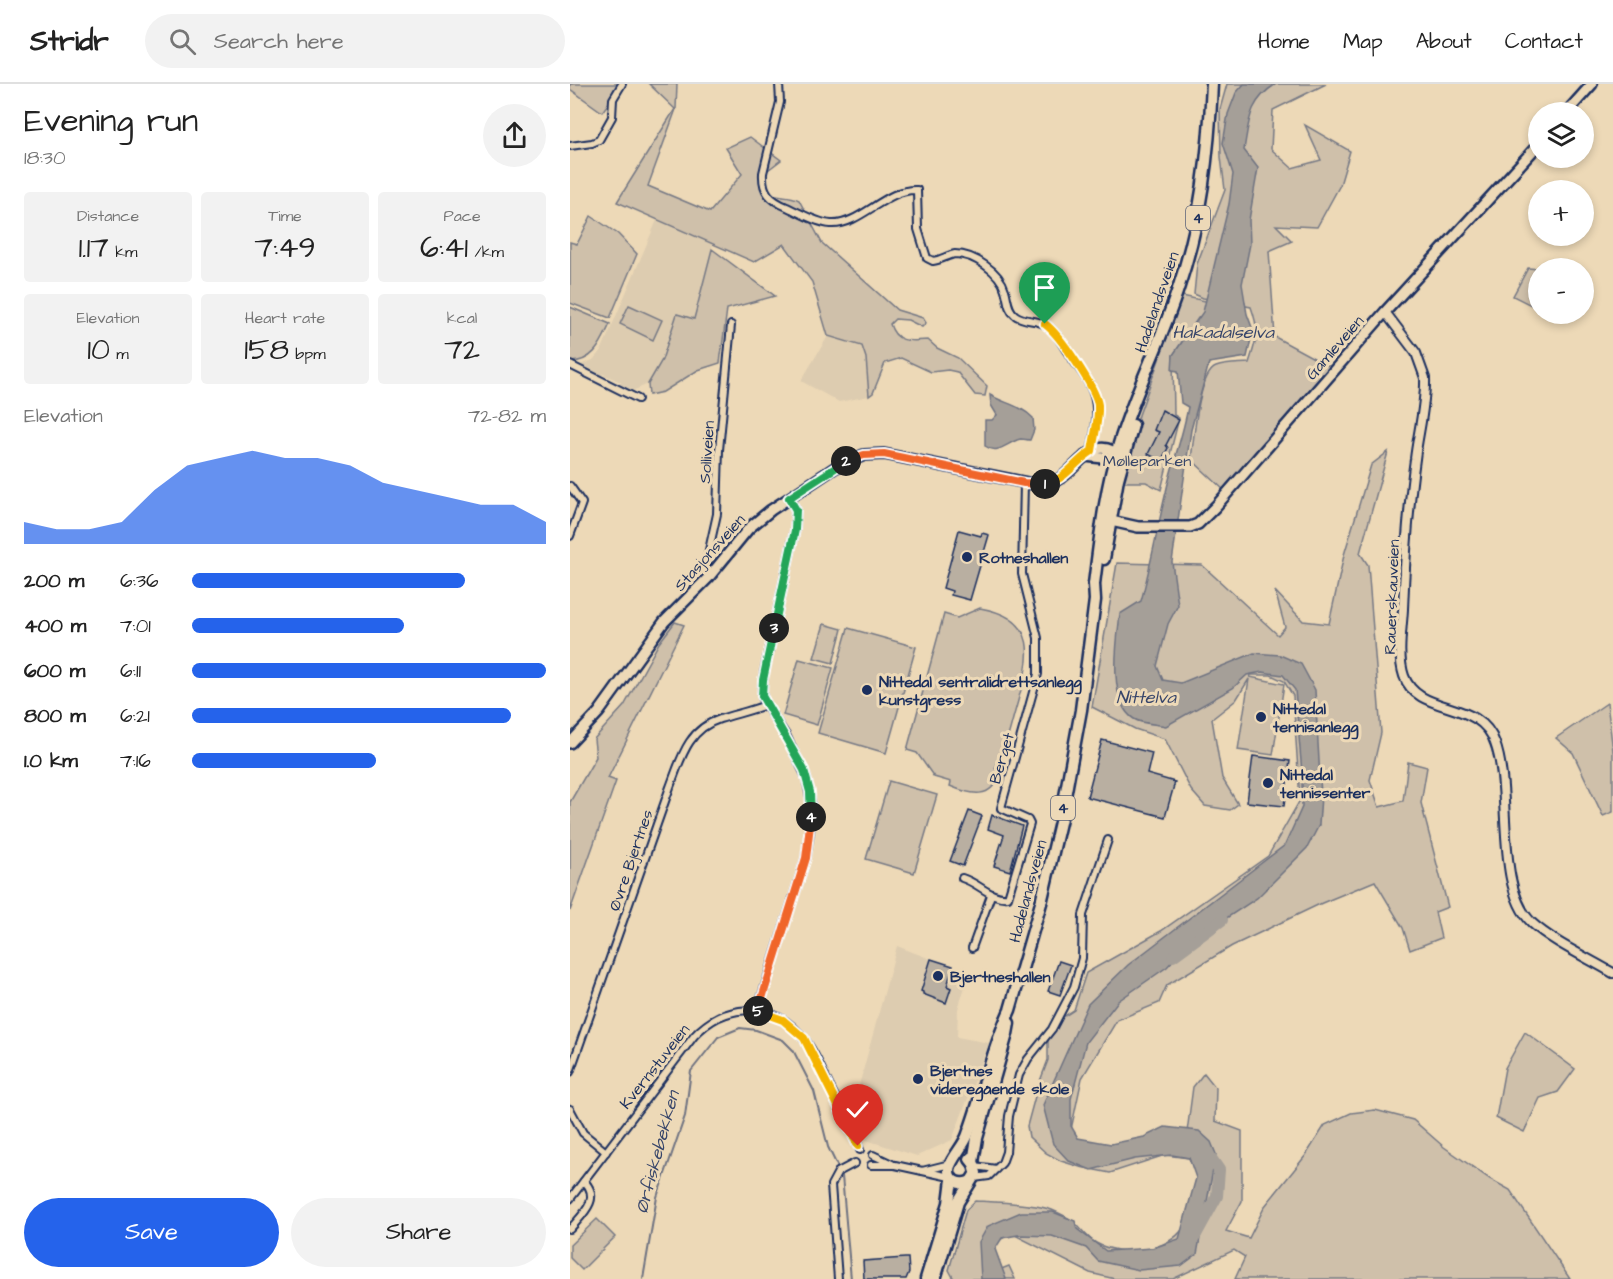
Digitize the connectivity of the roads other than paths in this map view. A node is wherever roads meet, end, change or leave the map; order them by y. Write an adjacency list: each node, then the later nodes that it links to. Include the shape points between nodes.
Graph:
1 (622, 84): 6 (street, via 613,99 612,117 599,140)
2 (779, 84): 12 (street, via 780,102 763,173 763,184 772,201 832,224 843,223 900,192 917,190 918,229 927,258 933,261 957,254 988,267 1003,284 1012,311 1050,328 1085,376 1098,405)
3 (1212, 84): 13 (highway, Hadelandsveien / 4, via 1208,158 1197,225)
4 (1592, 84): 5 (main road)
5 (1576, 102)
6 (570, 146)
7 (1528, 156): 8 (main road, Gamleveien)
8 (1385, 312): 17 (main road, Gamleveien, via 1198,524 1123,529); 26 (street, Rauerskauveien, via 1416,353 1425,378 1404,560 1401,652 1405,678 1418,695 1475,717 1490,732 1500,763 1508,857 1520,906 1538,927)
9 (730, 325): 19 (street, Solliveien, via 717,514 705,568)
10 (570, 365): 11 (street)
11 (638, 399)
12 (1089, 455): 13 (main road, via 1102,450); 14 (main road, Stasjonsveien, via 1058,480)
13 (1118, 458): 17 (highway, Hadelandsveien / 4)
14 (1024, 483): 16 (main road, Stasjonsveien, via 870,454 850,459); 24 (street, Berget, via 1022,574 1038,638 1039,664 1001,808 1030,824 1008,897)
15 (570, 486): 18 (street, via 582,503)
16 (789, 498): 19 (main road, Stasjonsveien, via 742,534); 20 (street, via 796,510 795,530 763,680)
17 (1108, 524): 27 (highway, Hadelandsveien / 4, via 1063,808)
18 (570, 536)
19 (709, 577): 21 (main road, Stasjonsveien, via 664,622 605,704)
20 (765, 705): 28 (street, via 804,770 812,825); 29 (street, Øvre Bjertnes, via 710,722 688,742)
21 (570, 743)
22 (1108, 840): 39 (street, via 1083,915 1082,958 1077,979 1052,1029 1019,1075 1005,1156)
23 (962, 878): 24 (street)
24 (991, 895): 25 (street)
25 (972, 948)
26 (1613, 973)
27 (1010, 1010): 34 (highway, Hadelandsveien / 4, via 969,1134); 36 (highway, Hadelandsveien / 4)
28 (757, 1011): 31 (street, Kvernstuveien, via 783,1020 804,1038); 32 (street, Kvernstuveien, via 727,1012 705,1025)
29 (570, 1072)
30 (570, 1109): 32 (street, via 583,1133)
31 (860, 1150)
32 (606, 1152): 43 (street, Kvernstuveien)
33 (873, 1155): 38 (street)
34 (952, 1162): 36 (highway, via 963,1156); 40 (street); 41 (highway)
35 (855, 1163): 46 (street, via 835,1175 831,1185)
36 (974, 1164): 39 (street); 42 (highway, 4)
37 (871, 1165): 38 (street)
38 (895, 1165): 40 (street)
39 (997, 1169): 42 (street, via 989,1176)
40 (921, 1171): 41 (street)
41 (951, 1178): 42 (highway, via 958,1184); 47 (highway, via 949,1203)
42 (971, 1180): 48 (highway, 4, via 958,1202)
43 (584, 1181): 44 (street, Kvernstuveien); 45 (street, via 592,1200)
44 (570, 1199)
45 (570, 1229)
46 (838, 1279)
47 (926, 1279)
48 (935, 1279)

